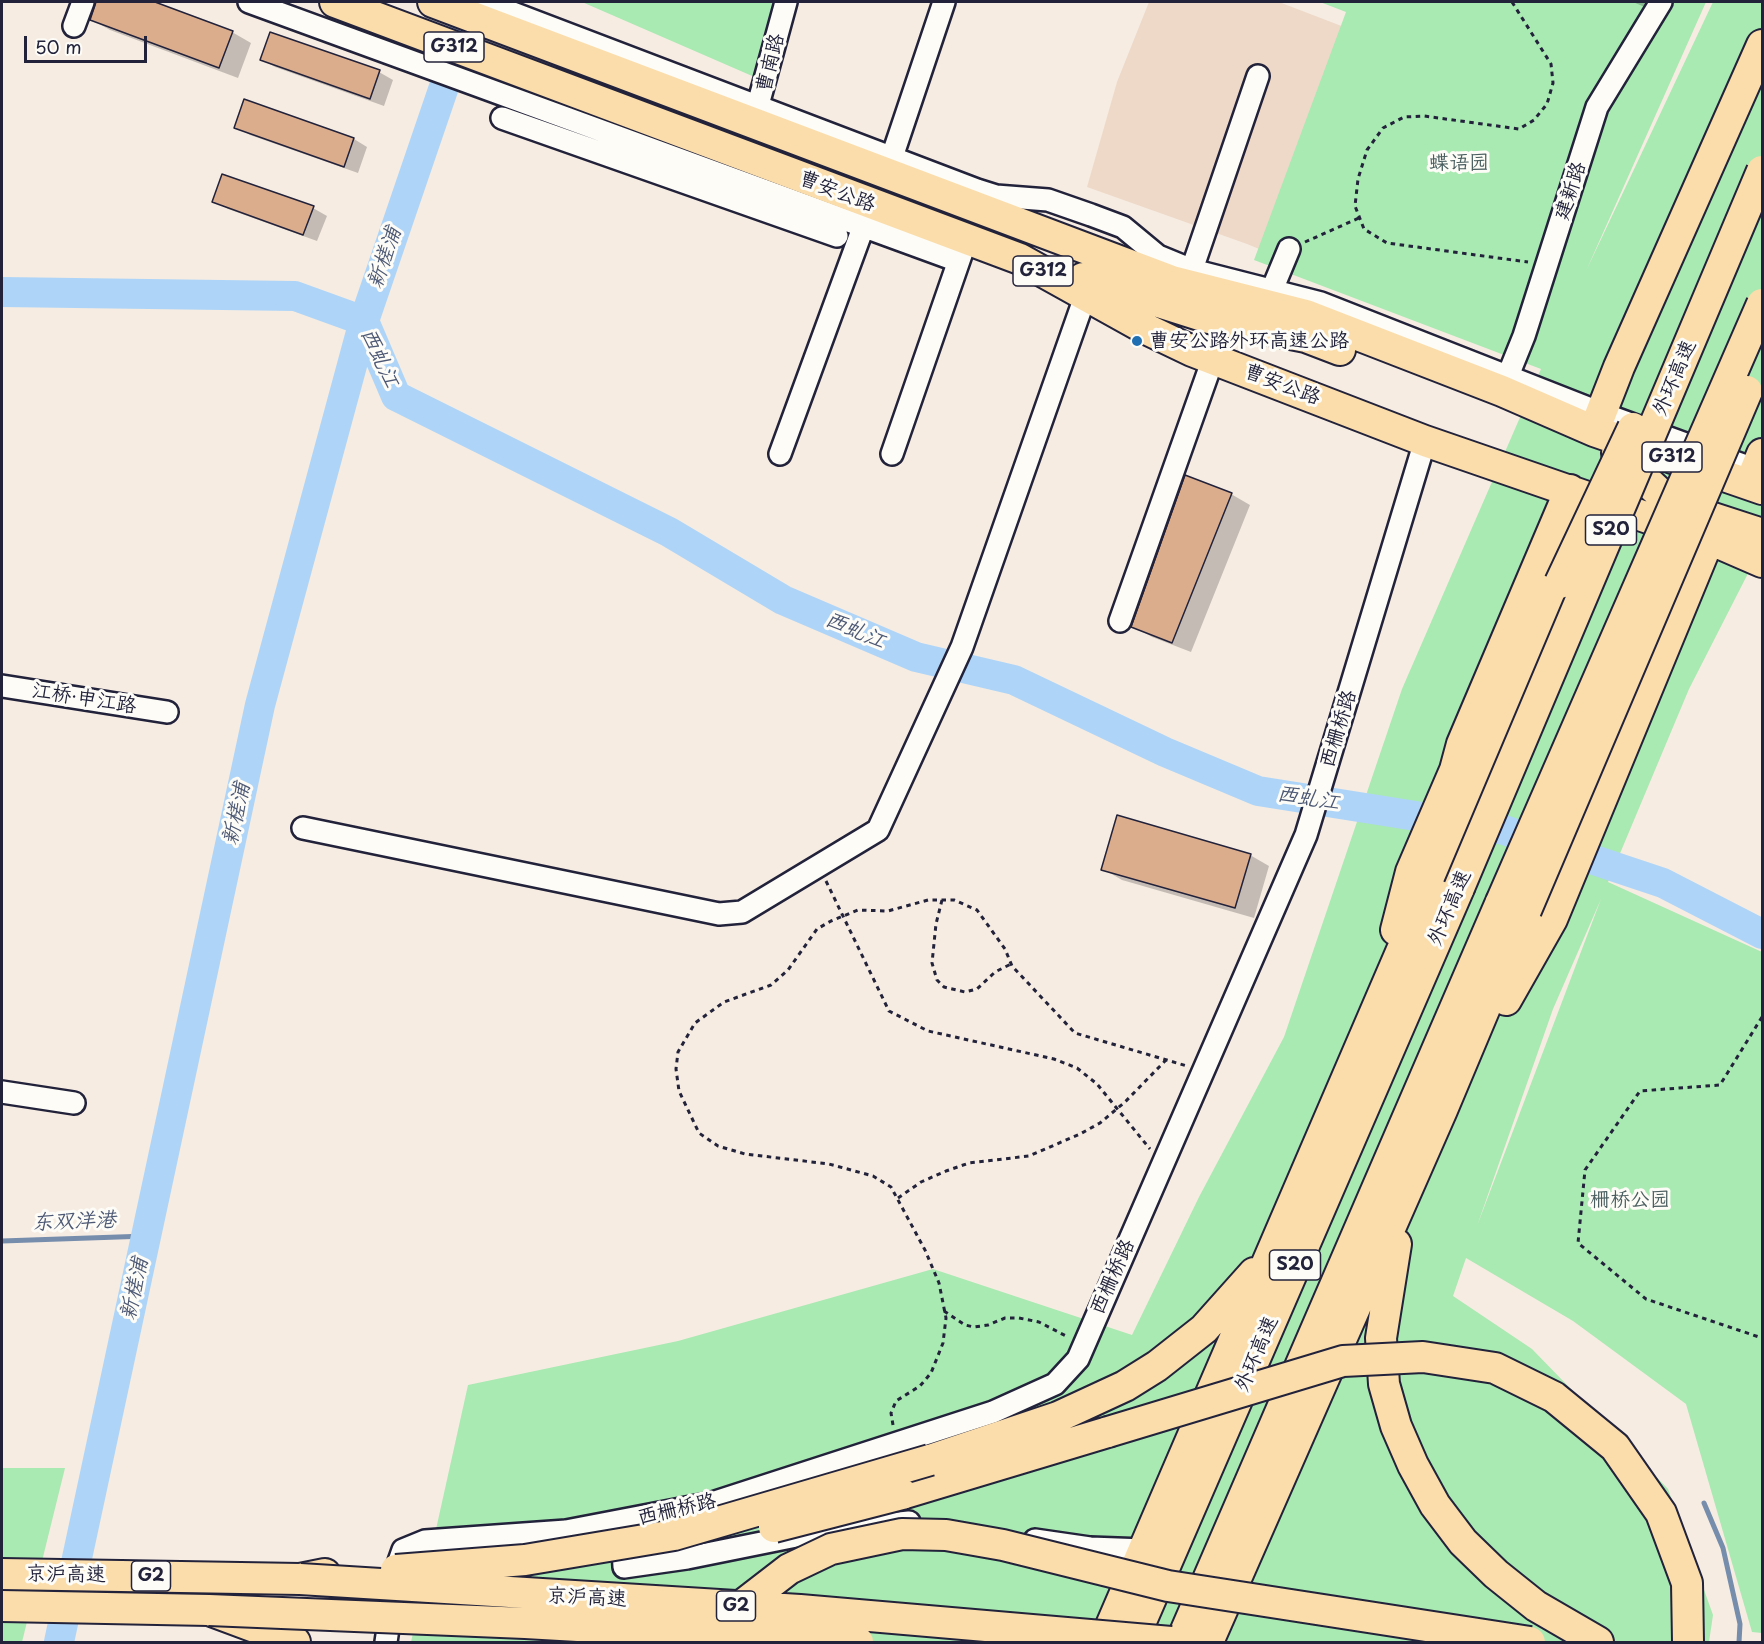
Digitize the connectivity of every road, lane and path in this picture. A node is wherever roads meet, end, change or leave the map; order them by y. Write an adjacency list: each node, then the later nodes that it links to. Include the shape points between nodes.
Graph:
1 (83, 2): 10 (street)
2 (249, 2): 12 (street)
3 (335, 2): 12 (highway, G312)
4 (433, 2): 11 (highway, G312)
5 (484, 2): 11 (street)
6 (786, 2): 16 (street, 曹南路)
7 (944, 2): 19 (street)
8 (1512, 2): 23 (path, via 1551,64 1553,83 1547,104 1534,120 1519,129 1424,116 1404,117 1383,128 1367,150 1358,179 1355,206)
9 (1661, 2): 28 (street, 建新路, via 1597,107)
10 (74, 26)
11 (523, 26): 16 (highway, 曹安公路 / G312)
12 (395, 40): 15 (highway, 曹安公路 / G312)
13 (1762, 45): 36 (highway)
14 (1258, 76): 29 (street)
15 (549, 96): 18 (street); 21 (highway, 曹安公路 / G312)
16 (756, 114): 19 (highway, 曹安公路 / G312)
17 (502, 118): 18 (street)
18 (534, 136): 21 (street)
19 (890, 166): 29 (highway, 曹安公路 / G312)
20 (1762, 171): 51 (highway, bridge, via 1666,359 1560,583)
21 (729, 175): 22 (highway, 曹安公路 / G312); 24 (street)
22 (867, 216): 26 (highway, 曹安公路 / G312); 38 (street)
23 (1359, 218): 25 (path); 28 (path, via 1364,229 1387,243 1498,256)
24 (837, 236)
25 (1289, 249): 31 (street)
26 (962, 251): 27 (highway, 曹安公路 / G312); 39 (street)
27 (1020, 259): 30 (highway, 曹安公路 / G312); 36 (highway, via 1209,318 1306,337)
28 (1546, 266): 35 (street, 建新路)
29 (1190, 277): 31 (highway, 曹安公路 / G312)
30 (1086, 294): 34 (highway, 曹安公路 / G312, via 1144,328); 50 (street, via 949,679 878,830)
31 (1269, 297): 35 (highway, 曹安公路 / G312, via 1306,315)
32 (1762, 304): 53 (highway, S20, bridge)
33 (1762, 354): 53 (highway, bridge)
34 (1214, 359): 37 (highway, 曹安公路 / G312); 46 (street)
35 (1505, 383): 36 (highway, 曹安公路 / G312)
36 (1602, 431): 40 (highway, via 1667,470 1722,485); 42 (highway)
37 (1425, 441): 41 (highway, 曹安公路 / G312); 58 (street, 西栅桥路, via 1306,835)
38 (780, 454)
39 (892, 454)
40 (1759, 474)
41 (1570, 490): 42 (highway, via 1610,487); 44 (highway, 曹安公路 / G312); 51 (highway, via 1462,744)
42 (1672, 505): 43 (highway); 44 (highway)
43 (1762, 534)
44 (1709, 539): 45 (highway, 曹安公路 / G312); 53 (highway, via 1595,820)
45 (1762, 562)
46 (1120, 621)
47 (2, 686): 48 (street, 江桥·申江路)
48 (167, 712)
49 (303, 828): 50 (street, via 718,914 742,912)
50 (819, 866): 54 (path)
51 (1434, 880): 65 (highway); 82 (highway, 外环高速 / S20)
52 (942, 900): 54 (path, via 907,904 888,911 858,910); 55 (path, via 954,900 977,910); 55 (path, via 932,963 937,980 944,987 965,992 977,989 995,972)
53 (1526, 911): 64 (highway); 84 (highway, S20)
54 (843, 916): 61 (path, via 889,1011 928,1031 1054,1059 1077,1068 1097,1084); 63 (path, via 817,929 788,970 771,985 724,1002 695,1023 678,1052 679,1090 699,1132 718,1146 746,1154 829,1164 873,1176 891,1187)
55 (1011, 964): 57 (path, via 1075,1033)
56 (1762, 1017): 67 (path, via 1720,1085 1640,1090 1585,1170 1578,1243 1646,1299)
57 (1166, 1060): 58 (path); 61 (path)
58 (1203, 1071): 62 (street, 西栅桥路)
59 (2, 1092): 60 (street)
60 (74, 1102)
61 (1117, 1109): 62 (path); 63 (path, via 1100,1123 1029,1156 969,1163 921,1182)
62 (1163, 1164): 68 (street, 西栅桥路)
63 (898, 1198): 66 (path, via 939,1283)
64 (1404, 1198): 85 (highway); 87 (highway, via 1381,1338 1384,1384 1396,1426 1435,1505 1463,1542 1536,1606)
65 (1280, 1236): 71 (highway); 72 (highway, bridge, via 1224,1308 1182,1347 1125,1386 1058,1417 930,1460 674,1535 525,1560)
66 (944, 1311): 68 (path, via 974,1327 1005,1318 1039,1322); 69 (path, via 944,1343 931,1373 920,1386 896,1401 891,1413)
67 (1762, 1338)
68 (1083, 1347): 69 (street, 西栅桥路, via 1078,1359 1055,1384 993,1412)
69 (896, 1444): 70 (street, 西栅桥路, via 712,1503)
70 (621, 1522): 71 (street, via 624,1567 821,1531 921,1521 1071,1545); 78 (street, 西栅桥路, via 566,1531 425,1542 403,1550)
71 (1144, 1550): 81 (highway)
72 (396, 1570): 74 (highway, bridge, via 338,1572); 88 (highway, bridge, via 600,1558 753,1532 925,1487 1343,1361 1423,1357 1495,1368 1554,1397 1615,1447 1661,1513 1687,1583)
73 (2, 1574): 74 (highway, 京沪高速 / G2)
74 (300, 1579): 83 (highway, 京沪高速 / G2, bridge, via 800,1610)
75 (2, 1606): 76 (highway, 京沪高速 / G2)
76 (209, 1610): 77 (highway); 80 (highway, 京沪高速 / G2, bridge)
77 (295, 1642)
78 (386, 1642)
79 (707, 1642): 86 (highway, bridge, via 732,1613 789,1569 831,1549 902,1534 946,1535 1003,1545 1168,1586)
80 (858, 1642)
81 (1104, 1642)
82 (1132, 1642)
83 (1171, 1642)
84 (1181, 1642)
85 (1208, 1642)
86 (1530, 1642)
87 (1598, 1642)
88 (1688, 1642)

